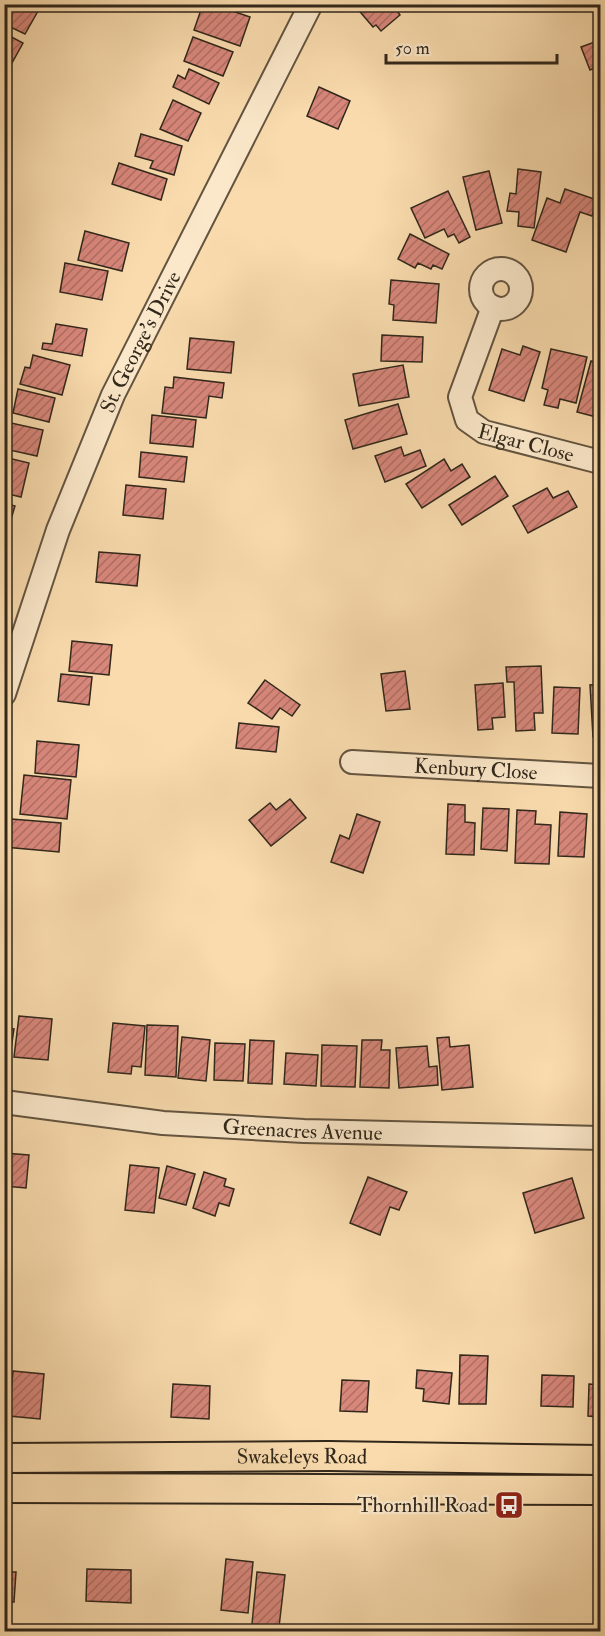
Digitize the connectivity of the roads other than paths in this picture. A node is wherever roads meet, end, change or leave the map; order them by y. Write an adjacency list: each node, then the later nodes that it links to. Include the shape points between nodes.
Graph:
1 (311, 4): 4 (street, St. George's Drive, via 113,395 58,530)
2 (493, 307): 3 (street, Elgar Close, via 460,397 466,420 484,432)
3 (600, 462)
4 (4, 694)
5 (352, 762): 6 (street, Kenbury Close)
6 (600, 776)
7 (4, 1102): 8 (street, Greenacres Avenue, via 163,1123 304,1131)
8 (600, 1138)
9 (409, 1456): 10 (main road, Swakeleys Road); 11 (main road, Swakeleys Road); 13 (main road)
10 (4, 1458)
11 (600, 1460)
12 (4, 1488): 13 (main road, Swakeleys Road)
13 (406, 1489): 14 (main road, Swakeleys Road)
14 (600, 1490)

